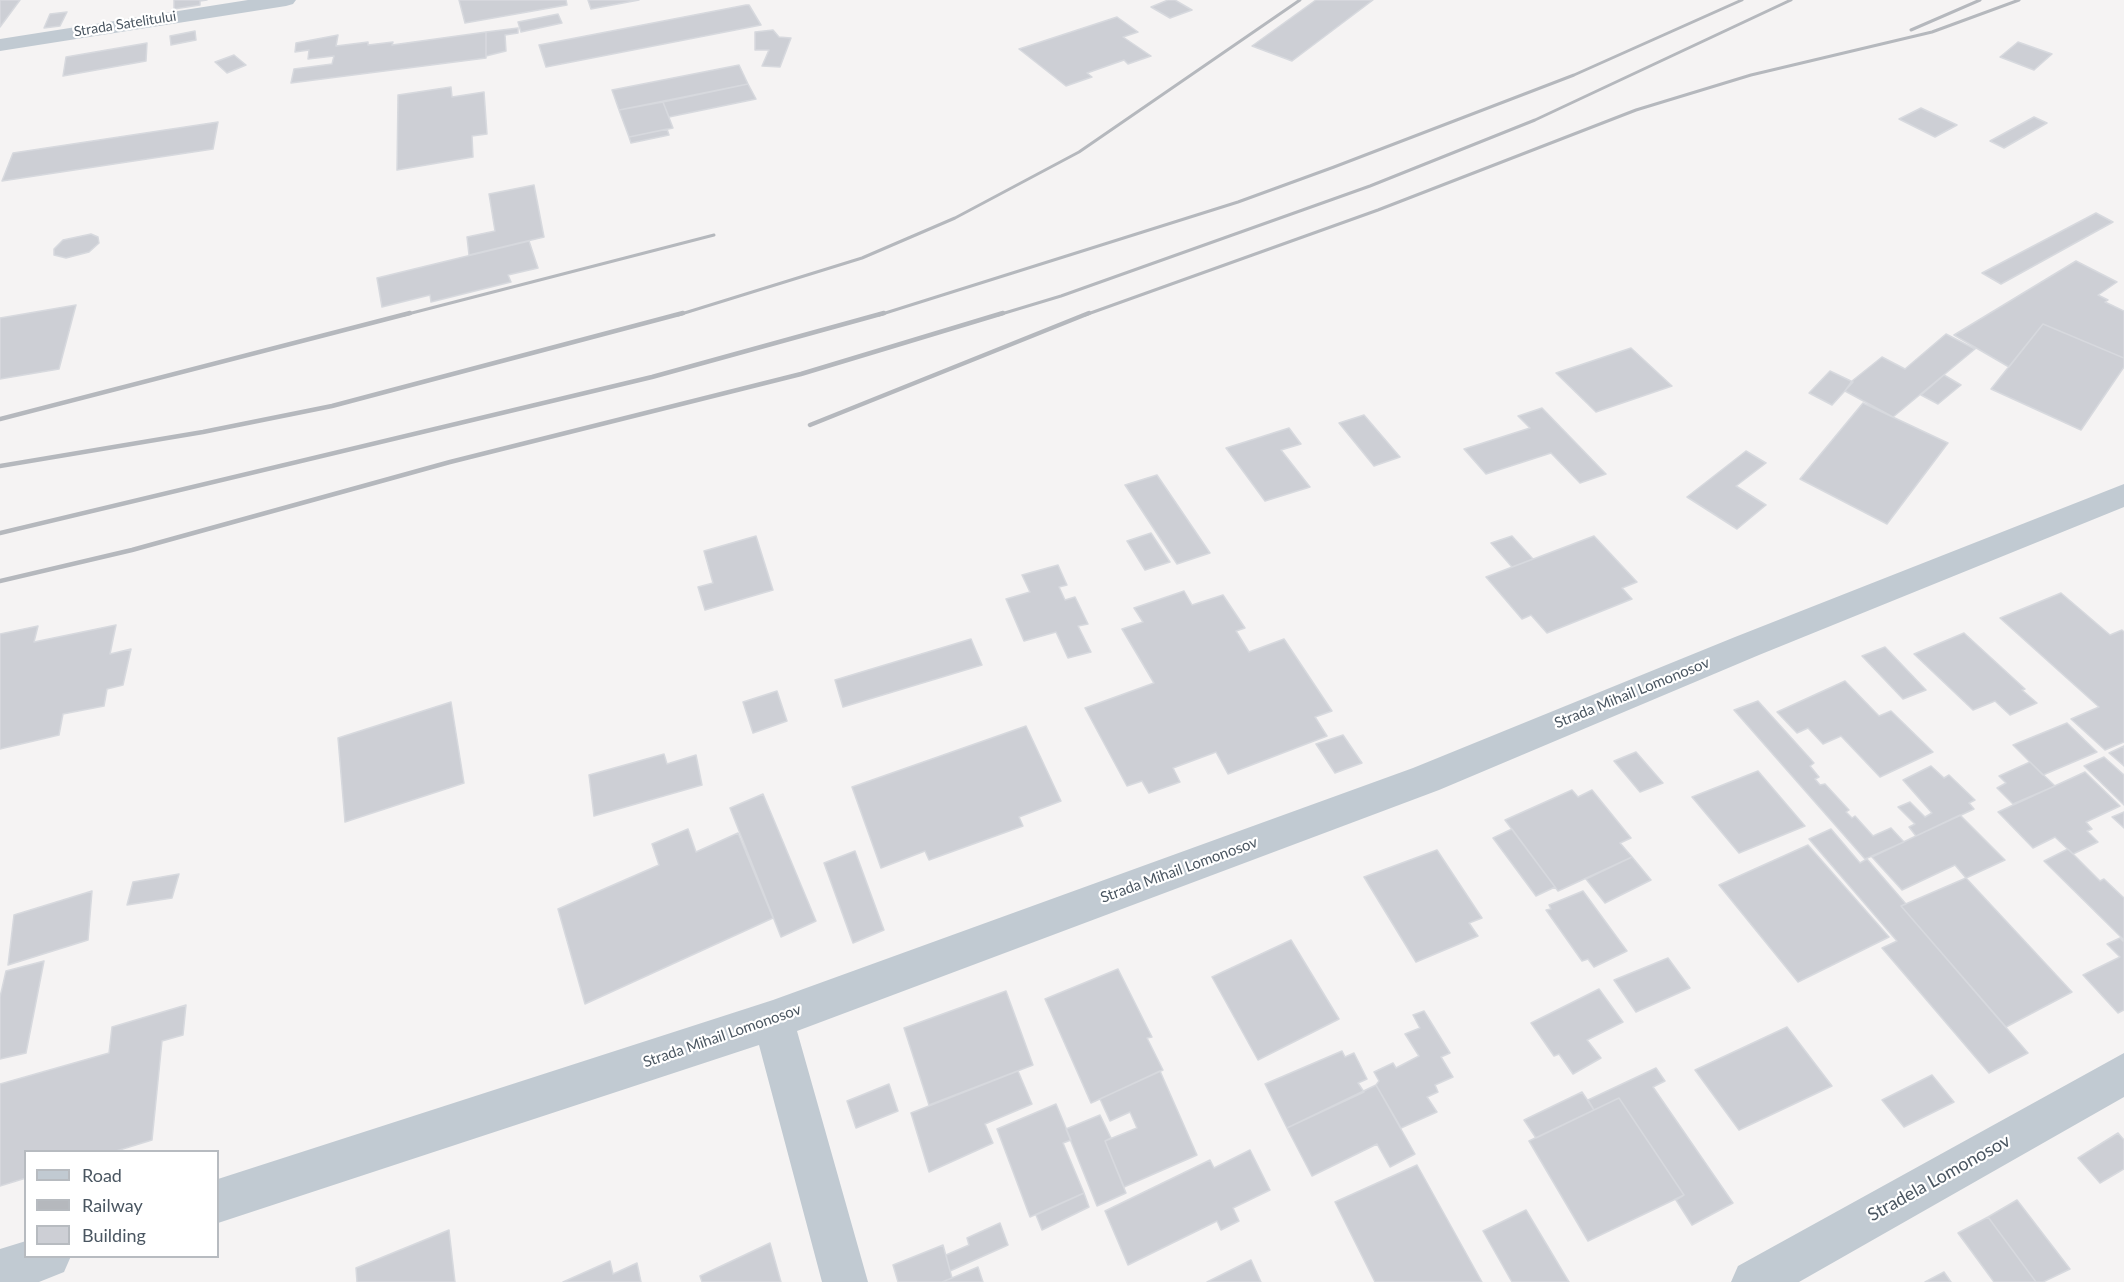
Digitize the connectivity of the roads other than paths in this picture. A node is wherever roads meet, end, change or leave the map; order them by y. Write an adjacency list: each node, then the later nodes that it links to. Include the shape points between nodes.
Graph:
1 (286, 0): 2 (street, Strada Satelitului)
2 (0, 45)
3 (2124, 495): 4 (street, Strada Mihail Lomonosov, via 1426,778)
4 (773, 1020): 6 (street, Strada Mihail Lomonosov); 9 (street)
5 (2124, 1074): 10 (street, Stradela Lomonosov)
6 (219, 1201)
7 (45, 1258): 8 (street)
8 (0, 1272)
9 (845, 1282)
10 (1754, 1282)

